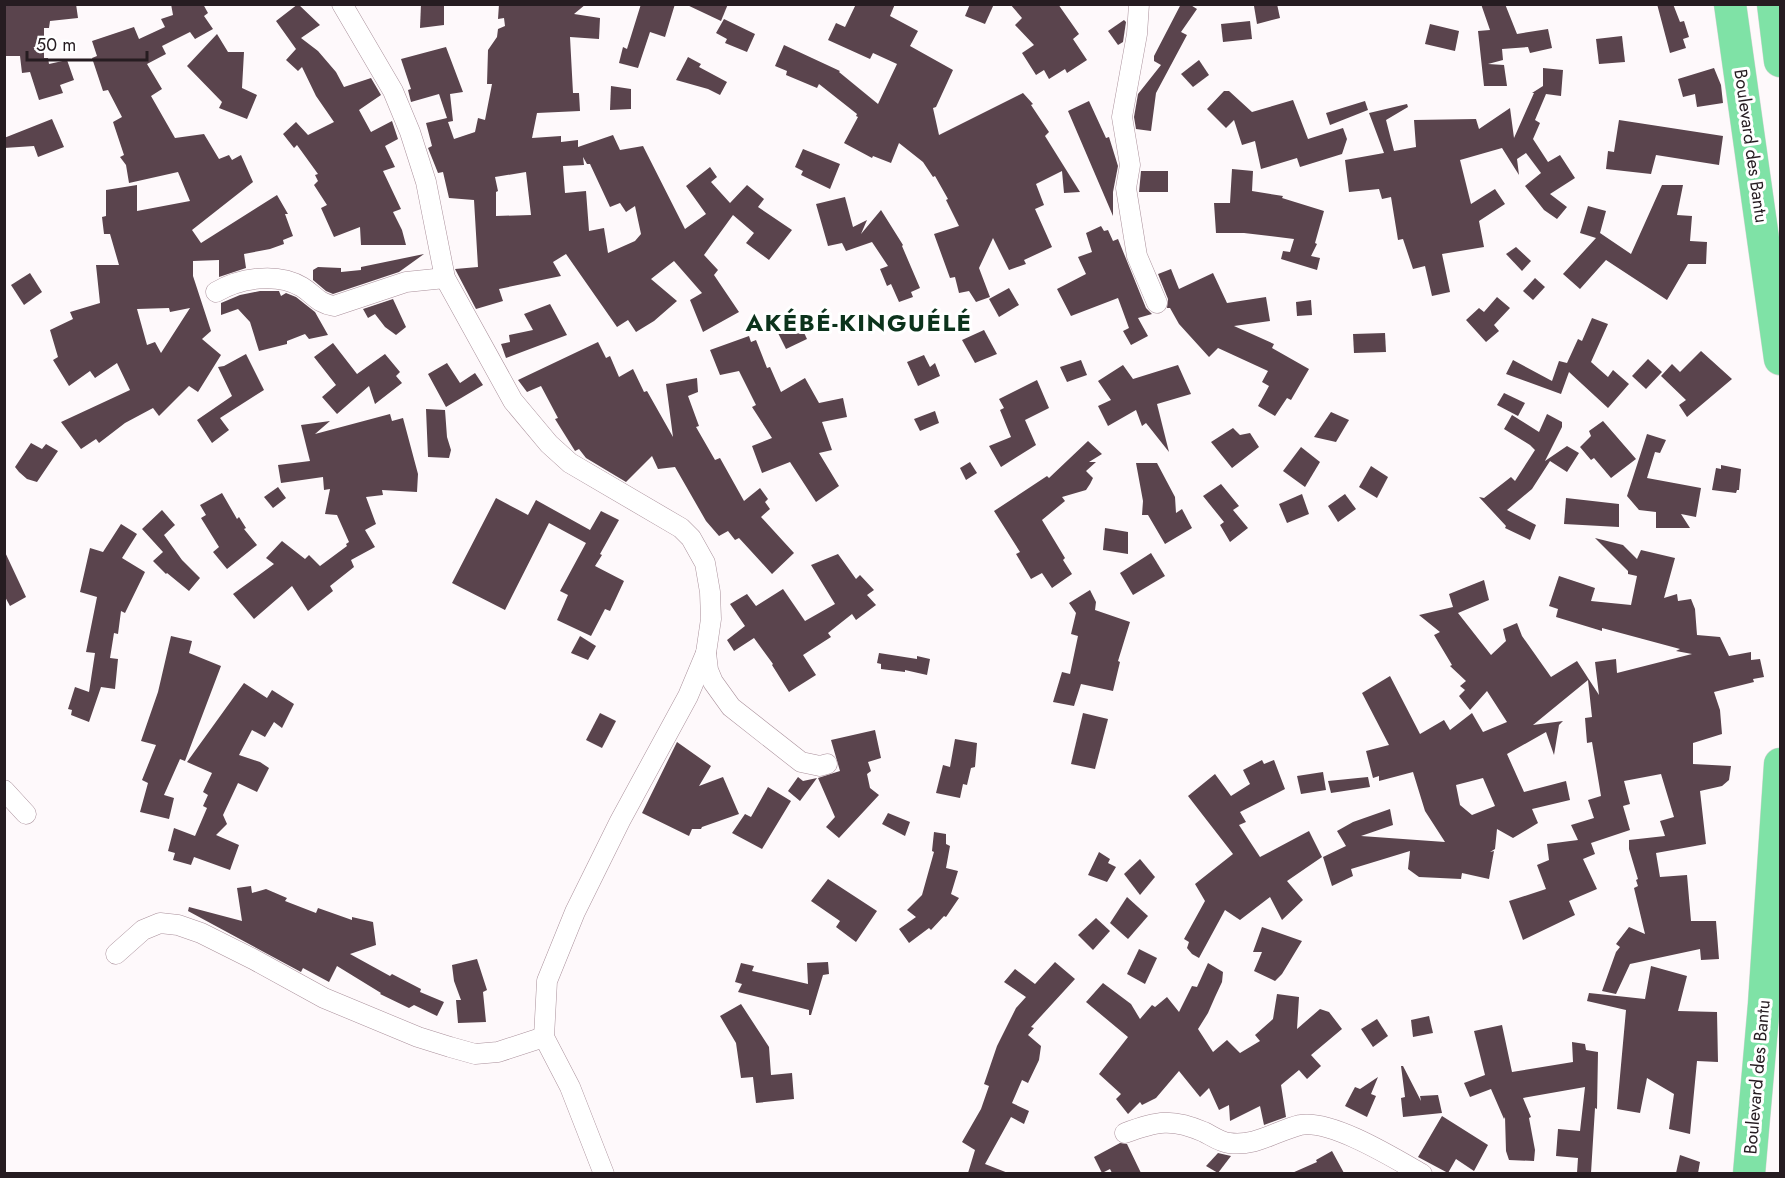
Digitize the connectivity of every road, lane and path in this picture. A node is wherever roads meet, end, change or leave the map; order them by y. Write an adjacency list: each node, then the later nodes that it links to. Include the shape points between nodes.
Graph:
1 (342, 4): 6 (street, via 393,91 410,132 426,182)
2 (1139, 4): 8 (street, via 1122,117 1130,165 1126,188 1137,256)
3 (1730, 4): 9 (highway, Boulevard des Bantu)
4 (1773, 4): 5 (highway)
5 (1780, 61)
6 (445, 278): 7 (street, via 406,282 334,306 284,278 230,283); 10 (street, via 513,401 549,444 570,463 664,517 691,538 705,563 710,592)
7 (216, 292)
8 (1158, 303)
9 (1780, 359)
10 (706, 653): 11 (street, via 712,682 731,707 801,762); 16 (street, via 688,696 620,821 559,948 547,981)
11 (827, 764)
12 (1780, 764): 20 (highway, Boulevard des Bantu)
13 (4, 790): 14 (street)
14 (26, 814)
15 (116, 954): 16 (street, via 143,930 160,922 178,925 253,959 324,998 450,1047 475,1054 498,1052)
16 (544, 1037): 18 (street, via 570,1087)
17 (1125, 1132): 19 (street, via 1170,1121 1228,1143 1242,1143 1312,1124 1329,1128)
18 (604, 1173)
19 (1422, 1173)
20 (1749, 1173)

